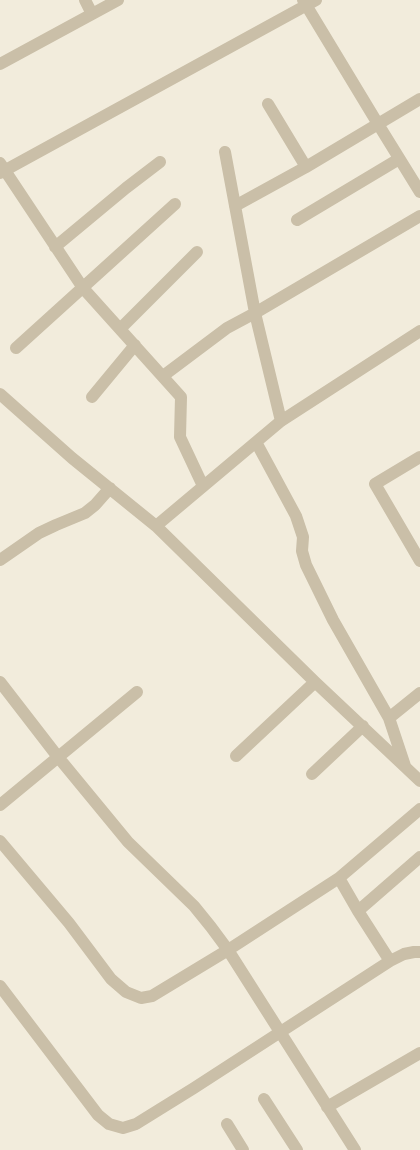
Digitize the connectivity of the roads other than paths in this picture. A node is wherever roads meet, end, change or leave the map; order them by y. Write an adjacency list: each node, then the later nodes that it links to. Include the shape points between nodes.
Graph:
1 (85, 0): 4 (street)
2 (118, 0): 4 (street)
3 (308, 2): 8 (street); 13 (street)
4 (92, 14): 5 (street)
5 (0, 64)
6 (420, 99): 8 (street)
7 (268, 104): 12 (street)
8 (378, 124): 10 (street); 12 (street)
9 (225, 152): 16 (street)
10 (399, 159): 14 (street); 18 (street)
11 (160, 162): 19 (street)
12 (306, 167): 16 (street)
13 (1, 169): 19 (street)
14 (420, 192)
15 (175, 204): 21 (street)
16 (235, 206): 22 (street)
17 (420, 216): 22 (street)
18 (297, 220)
19 (55, 246): 21 (street)
20 (198, 252): 23 (street)
21 (83, 288): 23 (street); 26 (street)
22 (255, 313): 27 (street, via 222,331); 30 (street)
23 (120, 329): 25 (street)
24 (420, 331): 30 (street)
25 (135, 346): 27 (street); 29 (street)
26 (16, 348)
27 (163, 376): 33 (street, via 181,397 180,437)
28 (0, 394): 34 (street)
29 (92, 396)
30 (281, 421): 31 (street)
31 (256, 442): 33 (street); 42 (street, via 296,516 303,538 302,551 313,581)
32 (420, 457): 37 (street, via 375,484)
33 (203, 486): 35 (street)
34 (110, 488): 35 (street); 36 (street, via 85,513 39,533)
35 (156, 526): 39 (street)
36 (0, 560)
37 (420, 560)
38 (0, 682): 45 (street)
39 (315, 682): 43 (street); 44 (street)
40 (137, 692): 45 (street)
41 (420, 693): 42 (street)
42 (389, 718): 46 (street)
43 (362, 726): 46 (street); 47 (street)
44 (236, 756)
45 (58, 757): 49 (street); 55 (street, via 128,842 194,906)
46 (406, 768): 48 (street)
47 (312, 774)
48 (420, 781)
49 (0, 805)
50 (420, 809): 53 (street)
51 (0, 841): 55 (street, via 69,923 111,979 126,992 141,998 152,996)
52 (420, 857): 54 (street)
53 (340, 878): 54 (street); 55 (street)
54 (358, 911): 57 (street)
55 (228, 950): 59 (street)
56 (420, 952): 57 (street, via 404,954)
57 (390, 961): 59 (street)
58 (0, 986): 59 (street, via 98,1115 110,1124 123,1128 136,1124)
59 (280, 1032): 62 (street)
60 (420, 1053): 62 (street)
61 (264, 1098): 65 (street)
62 (327, 1106): 66 (street)
63 (227, 1124): 64 (street)
64 (243, 1150)
65 (296, 1150)
66 (355, 1150)

